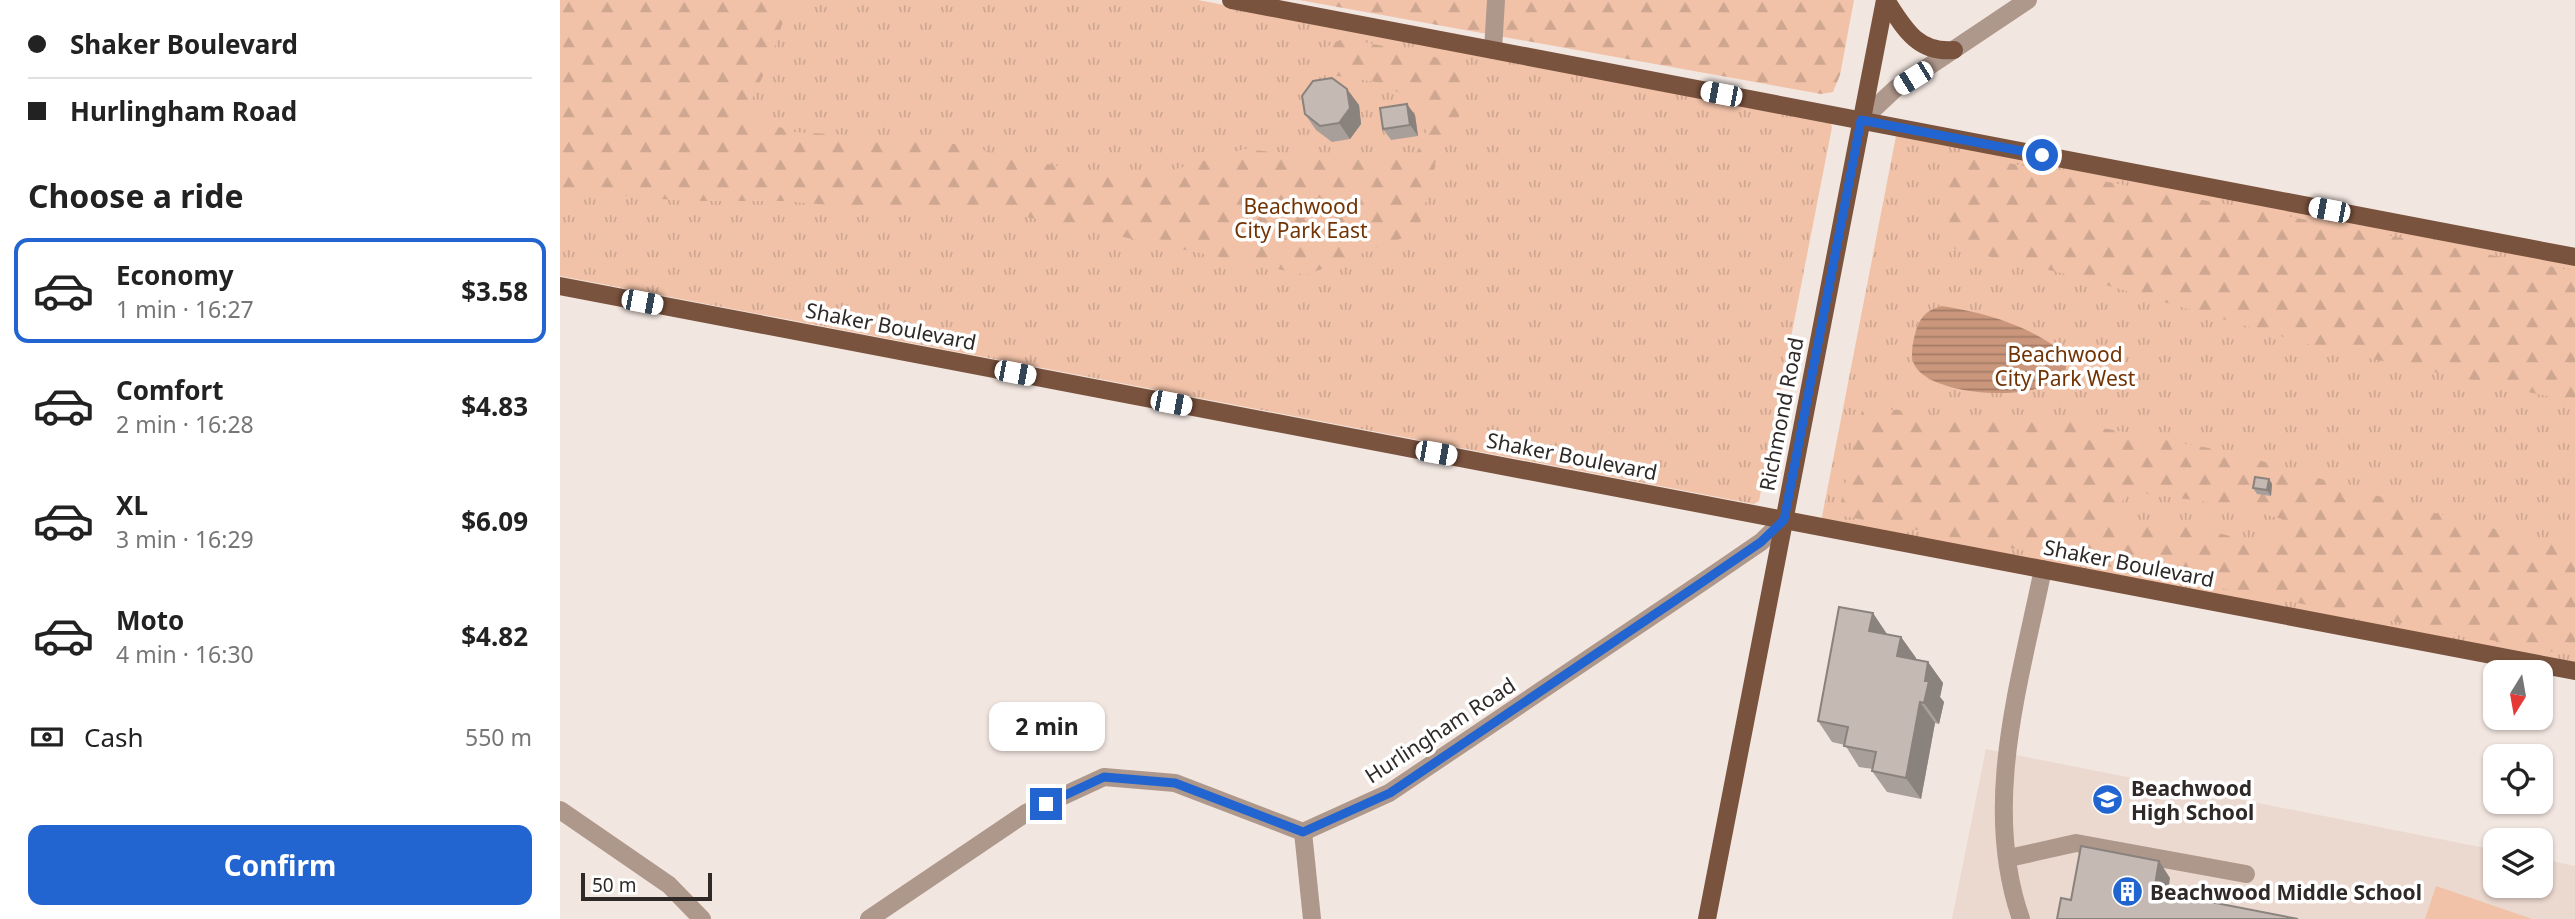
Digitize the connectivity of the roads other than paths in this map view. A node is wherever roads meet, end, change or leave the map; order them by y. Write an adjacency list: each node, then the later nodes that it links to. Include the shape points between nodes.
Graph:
1 (1231, 0): 5 (main road)
2 (1496, 0): 5 (street)
3 (1885, 0): 6 (main road, via 1916,42 1937,51); 7 (main road, Richmond Road)
4 (2028, 0): 6 (street)
5 (1493, 50): 7 (main road)
6 (1954, 50): 7 (street, via 1895,89)
7 (1861, 120): 8 (main road); 10 (main road, Richmond Road)
8 (2575, 257)
9 (560, 286): 10 (main road, Shaker Boulevard)
10 (1784, 520): 11 (main road, Shaker Boulevard); 14 (street, Hurlingham Road, via 1761,542 1390,793); 20 (main road, Richmond Road)
11 (2043, 569): 12 (main road, Shaker Boulevard); 15 (street, via 2002,792)
12 (2575, 670)
13 (560, 810): 17 (street, via 668,885)
14 (1303, 832): 18 (street, via 1175,783 1104,777 1026,813); 19 (street)
15 (2009, 858): 16 (street, via 2076,843); 21 (street)
16 (2246, 874)
17 (702, 919)
18 (869, 919)
19 (1312, 919)
20 (1707, 919)
21 (2021, 919)

